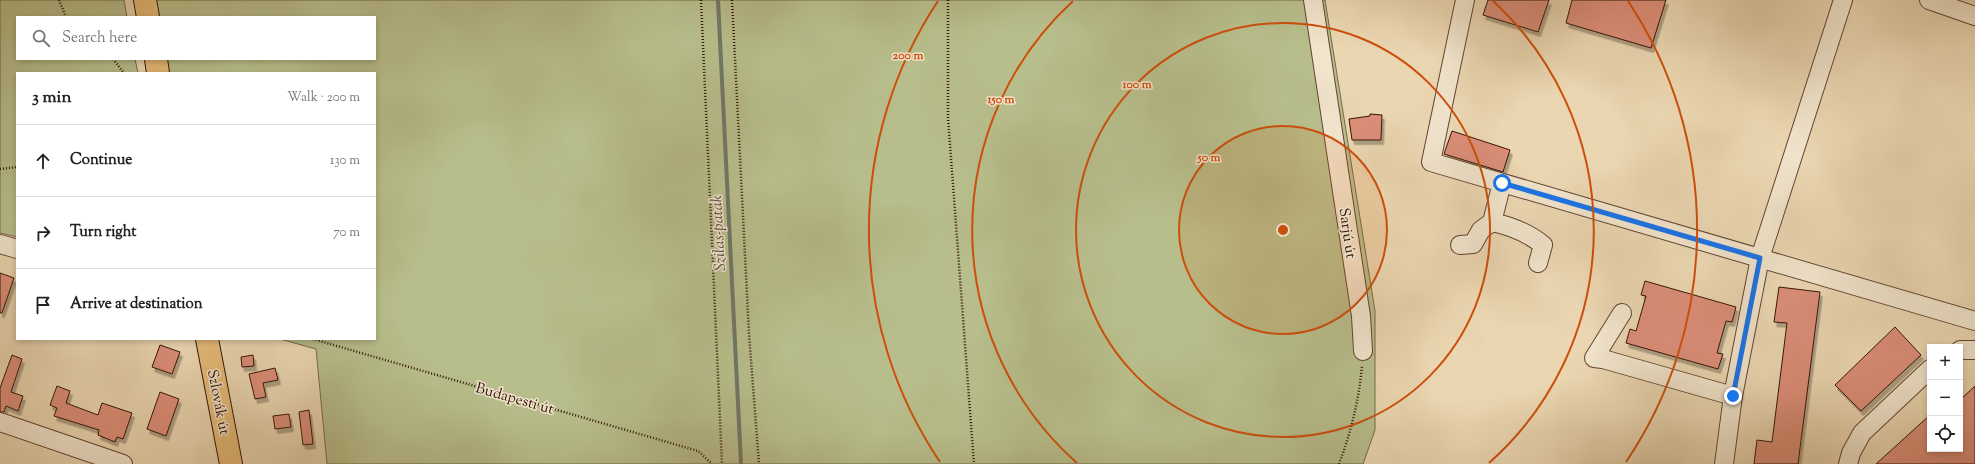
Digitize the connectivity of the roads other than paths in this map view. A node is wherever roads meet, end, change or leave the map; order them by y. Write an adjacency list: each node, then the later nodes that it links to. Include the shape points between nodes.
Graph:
1 (145, 0): 6 (main road)
2 (1313, 0): 22 (street, Sarjú út, via 1361,316)
3 (1464, 0): 10 (street, via 1431,162)
4 (1843, 0): 15 (street)
5 (1929, 0): 7 (street)
6 (148, 16)
7 (1975, 16)
8 (156, 60): 9 (main road)
9 (158, 72)
10 (1502, 183): 11 (street); 15 (street)
11 (1492, 222): 13 (street, via 1481,230 1473,244); 16 (street, via 1508,225 1543,245)
12 (0, 244): 14 (street)
13 (1460, 245)
14 (16, 249)
15 (1760, 258): 18 (street); 24 (street)
16 (1538, 263)
17 (1622, 313): 24 (street, via 1601,354)
18 (1975, 321)
19 (207, 340): 27 (main road, Szlovák út)
20 (1963, 350): 21 (street)
21 (1975, 350)
22 (1363, 351)
23 (1927, 372): 29 (street, via 1862,434)
24 (1733, 396): 28 (street)
25 (0, 422): 26 (street)
26 (123, 464)
27 (231, 464)
28 (1724, 464)
29 (1848, 464)

